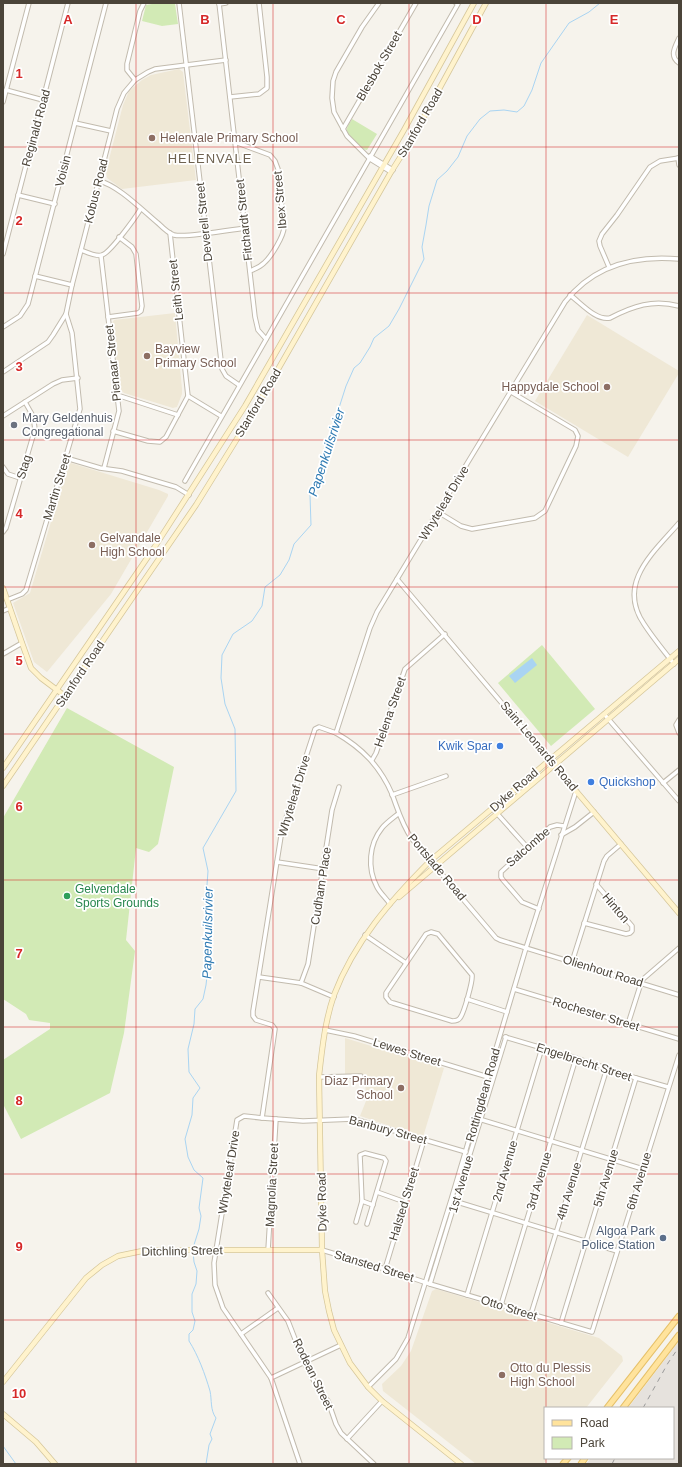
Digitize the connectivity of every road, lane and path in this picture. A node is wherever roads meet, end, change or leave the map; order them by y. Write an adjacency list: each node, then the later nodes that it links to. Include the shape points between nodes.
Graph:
1 (29, 3): 19 (street)
2 (68, 3): 21 (street, Reginald Road)
3 (106, 3): 23 (street, Voisin)
4 (144, 3): 18 (street, via 127,64 127,70)
5 (179, 3): 17 (street, Deverell Street)
6 (219, 3): 7 (street); 15 (street, Fitchardt Street)
7 (226, 3)
8 (259, 3): 20 (street, via 267,88 260,94)
9 (379, 3): 24 (street, via 358,33 333,81 334,112)
10 (416, 3): 24 (street, Blesbok Street)
11 (457, 3): 27 (street, Stanford Road)
12 (474, 3): 29 (street, Stanford Road)
13 (486, 3): 31 (street, Stanford Road)
14 (679, 38): 16 (street, via 674,51 674,57)
15 (226, 60): 17 (street, Kobus Road); 20 (street, Fitchardt Street)
16 (678, 62)
17 (186, 64): 18 (street, Kobus Road, via 155,69); 38 (street, Deverell Street)
18 (135, 80): 25 (street, Kobus Road, via 120,100)
19 (6, 90): 21 (street); 22 (street)
20 (230, 98): 26 (street, Fitchardt Street)
21 (43, 100): 33 (street, Reginald Road)
22 (3, 102)
23 (75, 123): 25 (street); 34 (street, Voisin)
24 (343, 129): 27 (street, via 350,140)
25 (111, 131): 32 (street, Kobus Road)
26 (235, 142): 36 (street, Fitchardt Street); 45 (street, Ibex Street, via 270,155 278,169 284,233 268,259)
27 (371, 157): 29 (street); 53 (street, Stanford Road)
28 (678, 158): 30 (street); 44 (street, via 652,165 602,234 600,246)
29 (383, 165): 31 (street); 70 (street, Stanford Road, via 245,406)
30 (679, 165)
31 (392, 171): 87 (street, Stanford Road, via 253,413 196,506)
32 (99, 181): 35 (street, via 110,184); 40 (street, Kobus Road)
33 (18, 195): 34 (street); 41 (street, Reginald Road)
34 (55, 204): 46 (street, Voisin)
35 (140, 210): 37 (street); 39 (street)
36 (245, 228): 38 (street); 45 (street, Fitchardt Street)
37 (170, 233): 38 (street); 59 (street, Leith Street)
38 (205, 233): 56 (street, Deverell Street, via 222,369 226,376)
39 (119, 237): 42 (street); 51 (street, via 136,254 142,309 138,313)
40 (81, 250): 42 (street); 47 (street, Kobus Road)
41 (3, 254)
42 (101, 256): 51 (street, Pienaar Street)
43 (679, 259): 44 (street, Whyteleaf Drive, via 644,258)
44 (609, 267): 48 (street, Whyteleaf Drive)
45 (250, 271): 53 (street, Fitchardt Street, via 257,328)
46 (35, 276): 47 (street); 52 (street, Voisin, via 26,308 20,316)
47 (72, 285): 50 (street, Kobus Road)
48 (570, 295): 49 (street, via 595,315 605,319 646,304 666,303); 57 (street, Whyteleaf Drive)
49 (679, 306)
50 (66, 314): 54 (street, Kobus Road, via 48,342); 55 (street, Martin Street, via 72,329)
51 (108, 316): 58 (street, Pienaar Street)
52 (3, 328)
53 (266, 339): 56 (street, Stanford Road)
54 (3, 372)
55 (78, 378): 60 (street, via 56,382); 65 (street, Martin Street, via 80,409)
56 (239, 385): 63 (street, Stanford Road)
57 (511, 392): 71 (street, Whyteleaf Drive); 71 (street, via 575,430 578,436 576,446 545,511 535,518 472,529 461,526)
58 (117, 395): 61 (street); 64 (street, Pienaar Street, via 119,411)
59 (188, 396): 61 (street); 63 (street)
60 (25, 402): 62 (street); 68 (street, Stag, via 33,416 35,429)
61 (178, 415): 64 (street, via 163,440 158,443)
62 (3, 416)
63 (221, 416): 69 (street, Stanford Road)
64 (113, 431): 67 (street, Pienaar Street)
65 (66, 458): 67 (street); 76 (street, Martin Street, via 26,590)
66 (3, 467): 68 (street, via 8,474)
67 (104, 468): 70 (street, via 176,487)
68 (20, 478): 73 (street, Stag)
69 (185, 480)
70 (189, 495): 86 (street, Stanford Road)
71 (438, 512): 74 (street, Whyteleaf Drive)
72 (679, 523): 83 (street, via 646,560 634,588 639,617)
73 (3, 532)
74 (397, 579): 79 (street, Saint Leonards Road); 91 (street, Whyteleaf Drive, via 370,628)
75 (3, 588): 76 (street)
76 (8, 600): 77 (street)
77 (10, 608): 78 (street); 80 (street)
78 (3, 611)
79 (445, 634): 93 (street, Saint Leonards Road); 94 (street, Helena Street, via 405,669)
80 (22, 644): 82 (street); 86 (street, via 34,671)
81 (679, 651): 83 (street, Dyke Road)
82 (3, 654)
83 (670, 659): 85 (street); 88 (street, Dyke Road)
84 (679, 659): 85 (street, Dyke Road)
85 (674, 664): 89 (street, Dyke Road)
86 (56, 690): 87 (street); 96 (street, Stanford Road)
87 (65, 696): 100 (street, Stanford Road)
88 (604, 714): 89 (street); 93 (street, Dyke Road)
89 (609, 719): 95 (street, Dyke Road); 99 (street)
90 (679, 720): 92 (street, via 676,725)
91 (336, 733): 94 (street, Portslade Road, via 356,745); 114 (street, Whyteleaf Drive, via 319,727 315,729 284,823)
92 (679, 733)
93 (549, 759): 95 (street, Saint Leonards Road); 105 (street, Dyke Road)
94 (372, 760): 103 (street, Portslade Road)
95 (554, 765): 102 (street, Saint Leonards Road); 108 (street, Dyke Road)
96 (3, 768)
97 (679, 770): 99 (street)
98 (446, 776): 103 (street)
99 (664, 783): 104 (street)
100 (3, 786)
101 (339, 787): 116 (street, Cudham Place, via 332,810)
102 (576, 791): 106 (street, Saint Leonards Road); 109 (street, Rottingdean Road)
103 (392, 795): 107 (street, Portslade Road)
104 (679, 801)
105 (493, 809): 108 (street); 113 (street, Dyke Road)
106 (594, 812): 110 (street); 111 (street, Saint Leonards Road)
107 (398, 814): 113 (street, Portslade Road, via 408,833); 118 (street, via 383,826 378,834 371,858 371,869 376,885)
108 (497, 814): 112 (street); 115 (street, Dyke Road)
109 (564, 826): 110 (street, Rottingdean Road); 112 (street, Salcombe, via 553,826)
110 (562, 835): 119 (street, Rottingdean Road)
111 (621, 844): 117 (street, via 605,858); 120 (street, Saint Leonards Road)
112 (527, 847): 119 (street, Salcombe, via 502,870 501,877 519,899)
113 (430, 861): 115 (street, Portslade Road); 118 (street, Dyke Road)
114 (277, 862): 116 (street); 127 (street, Whyteleaf Drive)
115 (436, 866): 118 (street, Dyke Road); 123 (street, Portslade Road, via 496,938)
116 (324, 869): 129 (street, Cudham Place, via 308,964)
117 (596, 884): 121 (street); 121 (street, Hinton, via 632,926 632,931 626,934)
118 (390, 904): 122 (street, Dyke Road)
119 (539, 909): 123 (street, Rottingdean Road)
120 (679, 913)
121 (584, 922): 125 (street)
122 (365, 935): 126 (street); 132 (street, Dyke Road, via 350,959)
123 (526, 948): 125 (street, Olienhout Road); 130 (street, Rottingdean Road)
124 (679, 948): 128 (street)
125 (572, 962): 128 (street, Olienhout Road)
126 (406, 963): 133 (street, via 426,934 437,933 472,975); 133 (street, via 386,993 390,1002 454,1021 461,1017)
127 (259, 977): 129 (street); 149 (street, Whyteleaf Drive, via 254,1016 257,1021 272,1025 275,1032)
128 (640, 983): 131 (street, Olienhout Road); 135 (street)
129 (300, 984): 132 (street)
130 (514, 989): 134 (street, Rottingdean Road); 135 (street, Rochester Street)
131 (679, 995)
132 (334, 996): 136 (street, Dyke Road)
133 (467, 999): 134 (street)
134 (507, 1012): 137 (street, Rottingdean Road)
135 (628, 1024): 139 (street, Rochester Street)
136 (324, 1030): 145 (street, Dyke Road); 146 (street, Lewes Street, via 354,1036)
137 (500, 1035): 138 (street, Engelbrecht Street); 146 (street, Rottingdean Road)
138 (506, 1037): 140 (street, Engelbrecht Street); 151 (street, 1st Avenue)
139 (679, 1039)
140 (542, 1048): 142 (street, Engelbrecht Street); 153 (street, 2nd Avenue)
141 (679, 1055): 148 (street, 6th Avenue)
142 (576, 1058): 143 (street, Engelbrecht Street); 155 (street, 3rd Avenue)
143 (607, 1068): 147 (street, Engelbrecht Street); 156 (street, 4th Avenue)
144 (361, 1076): 145 (street)
145 (319, 1077): 150 (street, Dyke Road)
146 (488, 1077): 151 (street, Rottingdean Road)
147 (636, 1078): 148 (street, Engelbrecht Street); 158 (street, 5th Avenue)
148 (668, 1087): 159 (street, 6th Avenue)
149 (262, 1118): 152 (street, Banbury Street); 171 (street, Whyteleaf Drive, via 244,1116 237,1120)
150 (320, 1119): 152 (street, Banbury Street); 154 (street, Banbury Street, via 359,1120); 173 (street, Dyke Road)
151 (478, 1119): 153 (street); 157 (street, Rottingdean Road); 161 (street, 1st Avenue)
152 (276, 1120): 172 (street, Magnolia Street)
153 (517, 1130): 155 (street); 165 (street, 2nd Avenue)
154 (424, 1140): 157 (street, Banbury Street); 163 (street, Halsted Street)
155 (551, 1141): 156 (street); 167 (street, 3rd Avenue)
156 (581, 1150): 158 (street); 169 (street, 4th Avenue)
157 (466, 1152): 161 (street, Rottingdean Road)
158 (611, 1159): 159 (street); 170 (street, 5th Avenue)
159 (643, 1169): 174 (street, 6th Avenue)
160 (377, 1192): 162 (street, via 386,1160 362,1153); 163 (street); 164 (street)
161 (454, 1200): 165 (street); 176 (street, Rottingdean Road); 177 (street, 1st Avenue)
162 (362, 1201): 164 (street); 166 (street)
163 (405, 1202): 175 (street, Halsted Street)
164 (373, 1205): 168 (street)
165 (493, 1212): 167 (street); 179 (street, 2nd Avenue)
166 (356, 1222)
167 (526, 1222): 169 (street); 180 (street, 3rd Avenue)
168 (367, 1224)
169 (556, 1232): 170 (street); 182 (street, 4th Avenue)
170 (586, 1241): 174 (street); 184 (street, 5th Avenue)
171 (216, 1250): 172 (street, Ditchling Street); 186 (street, Whyteleaf Drive, via 214,1278 217,1293 223,1308); 191 (street, Ditchling Street, via 137,1251 118,1256 102,1265 86,1278)
172 (268, 1250): 173 (street, Ditchling Street)
173 (322, 1250): 175 (street, Stansted Street); 188 (street, Dyke Road, via 326,1298)
174 (617, 1251): 185 (street, 6th Avenue)
175 (385, 1268): 176 (street, Stansted Street)
176 (425, 1282): 177 (street, Otto Street); 192 (street, Rottingdean Road, via 402,1352)
177 (430, 1284): 179 (street, Otto Street)
178 (268, 1293): 181 (street, Rodean Street)
179 (467, 1295): 180 (street, Otto Street)
180 (501, 1304): 182 (street, Otto Street)
181 (278, 1308): 186 (street); 189 (street, Rodean Street, via 288,1321)
182 (531, 1314): 184 (street, Otto Street)
183 (679, 1316): 194 (main road)
184 (561, 1323): 185 (street, Otto Street, via 590,1332)
185 (593, 1330)
186 (241, 1334): 190 (street, Whyteleaf Drive)
187 (679, 1335): 195 (main road)
188 (341, 1345): 189 (street); 192 (street, Dyke Road, via 350,1363)
189 (304, 1362): 190 (street); 199 (street, Rodean Street, via 317,1387 328,1401 338,1429)
190 (271, 1378): 202 (street, Whyteleaf Drive)
191 (3, 1382)
192 (368, 1387): 193 (street, Dyke Road)
193 (382, 1401): 199 (street); 200 (street, Dyke Road)
194 (608, 1407)
195 (624, 1407)
196 (3, 1414): 198 (street)
197 (3, 1418): 198 (street)
198 (10, 1421): 201 (street, via 36,1442)
199 (347, 1439): 203 (street, Rodean Street)
200 (456, 1460): 204 (street); 205 (street, Dyke Road)
201 (55, 1464)
202 (300, 1464)
203 (374, 1464)
204 (452, 1464)
205 (461, 1464)

